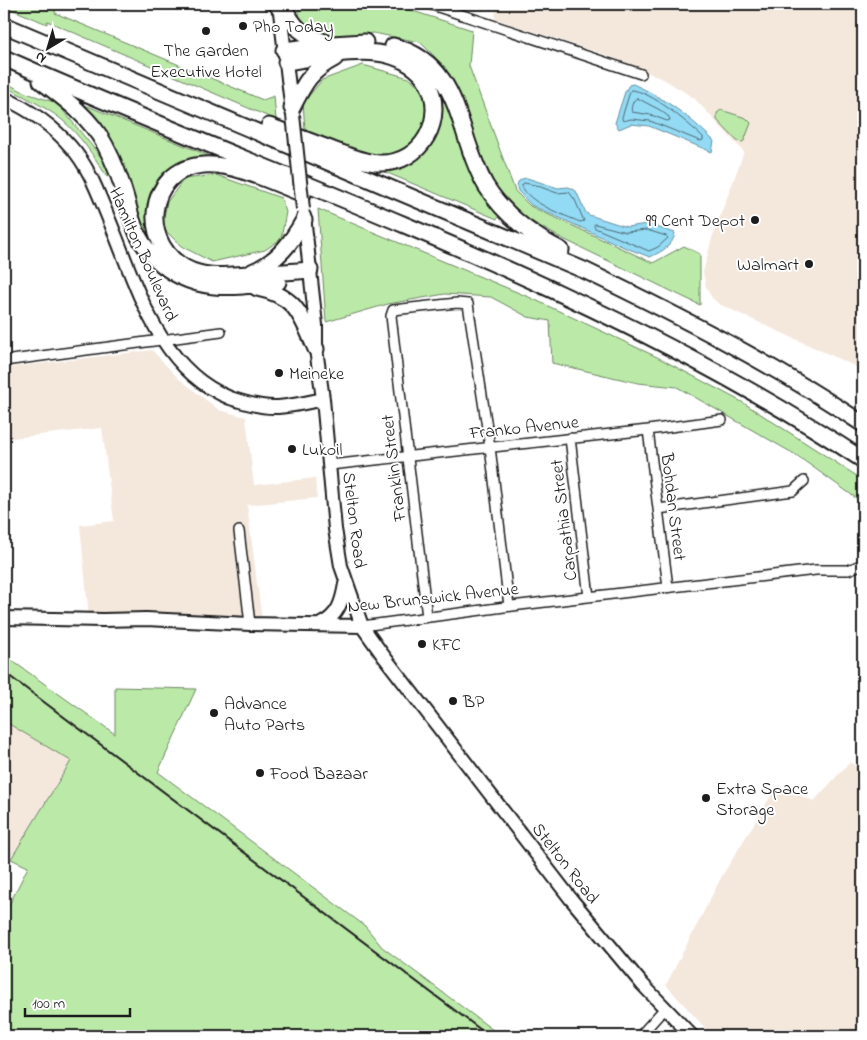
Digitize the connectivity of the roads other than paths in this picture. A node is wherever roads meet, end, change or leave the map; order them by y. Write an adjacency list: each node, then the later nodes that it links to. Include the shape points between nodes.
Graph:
1 (429, 4): 9 (street)
2 (281, 6): 4 (highway, via 300,32); 6 (main road, Stelton Road)
3 (4, 25): 12 (highway)
4 (332, 44): 6 (highway); 15 (highway, via 371,42 395,46 416,55 437,72 449,90 486,186 502,208 520,226 565,252)
5 (347, 54): 6 (highway); 11 (highway, via 312,73); 12 (highway, via 376,53 394,57 413,66 428,82 435,102 433,124 419,148 405,158 388,163 366,161 242,116)
6 (285, 56): 11 (main road, Stelton Road)
7 (4, 58): 8 (highway)
8 (20, 65): 13 (highway); 17 (highway, via 69,102 95,129 114,164 135,228 147,250 163,266 204,286 225,287)
9 (641, 74)
10 (4, 98): 19 (main road, Hamilton Boulevard, via 56,132 90,174 138,292)
11 (292, 111): 14 (main road, Stelton Road, bridge)
12 (226, 118): 15 (highway)
13 (351, 204): 17 (highway, via 338,208 223,166 197,166 174,177 158,198 154,220 157,236 168,254 186,268 206,275); 29 (highway, via 541,284 652,338 773,404)
14 (304, 214): 16 (main road, Stelton Road); 17 (highway, via 285,250)
15 (586, 271): 24 (highway, via 765,363)
16 (310, 274): 17 (highway); 20 (main road, Stelton Road)
17 (248, 280): 20 (highway, via 278,293 291,303)
18 (221, 332): 19 (street)
19 (164, 341): 21 (street); 22 (main road, Hamilton Boulevard, via 194,375 222,394 238,400 278,407)
20 (316, 349): 22 (main road, Stelton Road)
21 (4, 361)
22 (324, 399): 30 (main road, Stelton Road)
23 (722, 420): 25 (street, Franko Avenue)
24 (863, 424)
25 (648, 430): 26 (street, Franko Avenue); 32 (street, Bohdan Street)
26 (570, 438): 27 (street, Franko Avenue); 37 (street, Carpathia Street)
27 (490, 447): 28 (street, Franko Avenue); 28 (street, Franklin Street, via 468,304 393,310 391,316); 38 (street)
28 (408, 456): 30 (street, Franko Avenue); 39 (street, Franklin Street)
29 (863, 460)
30 (330, 465): 35 (main road, Stelton Road, via 335,529)
31 (804, 480): 32 (street, via 793,492)
32 (658, 509): 36 (street, Bohdan Street)
33 (239, 531): 41 (street)
34 (863, 564): 36 (street, New Brunswick Avenue, via 848,570 816,570)
35 (345, 582): 42 (main road, via 336,614); 43 (main road, Stelton Road)
36 (668, 587): 37 (street, New Brunswick Avenue)
37 (589, 597): 38 (street, New Brunswick Avenue)
38 (509, 606): 39 (street, New Brunswick Avenue)
39 (427, 617): 43 (street, New Brunswick Avenue)
40 (4, 618): 41 (main road, New Brunswick Avenue)
41 (250, 624): 42 (main road, New Brunswick Avenue)
42 (321, 624): 43 (main road, New Brunswick Avenue)
43 (362, 626): 44 (main road, Stelton Road, via 560,885)
44 (664, 1008): 45 (street); 46 (main road, Stelton Road)
45 (640, 1036)
46 (692, 1036)

